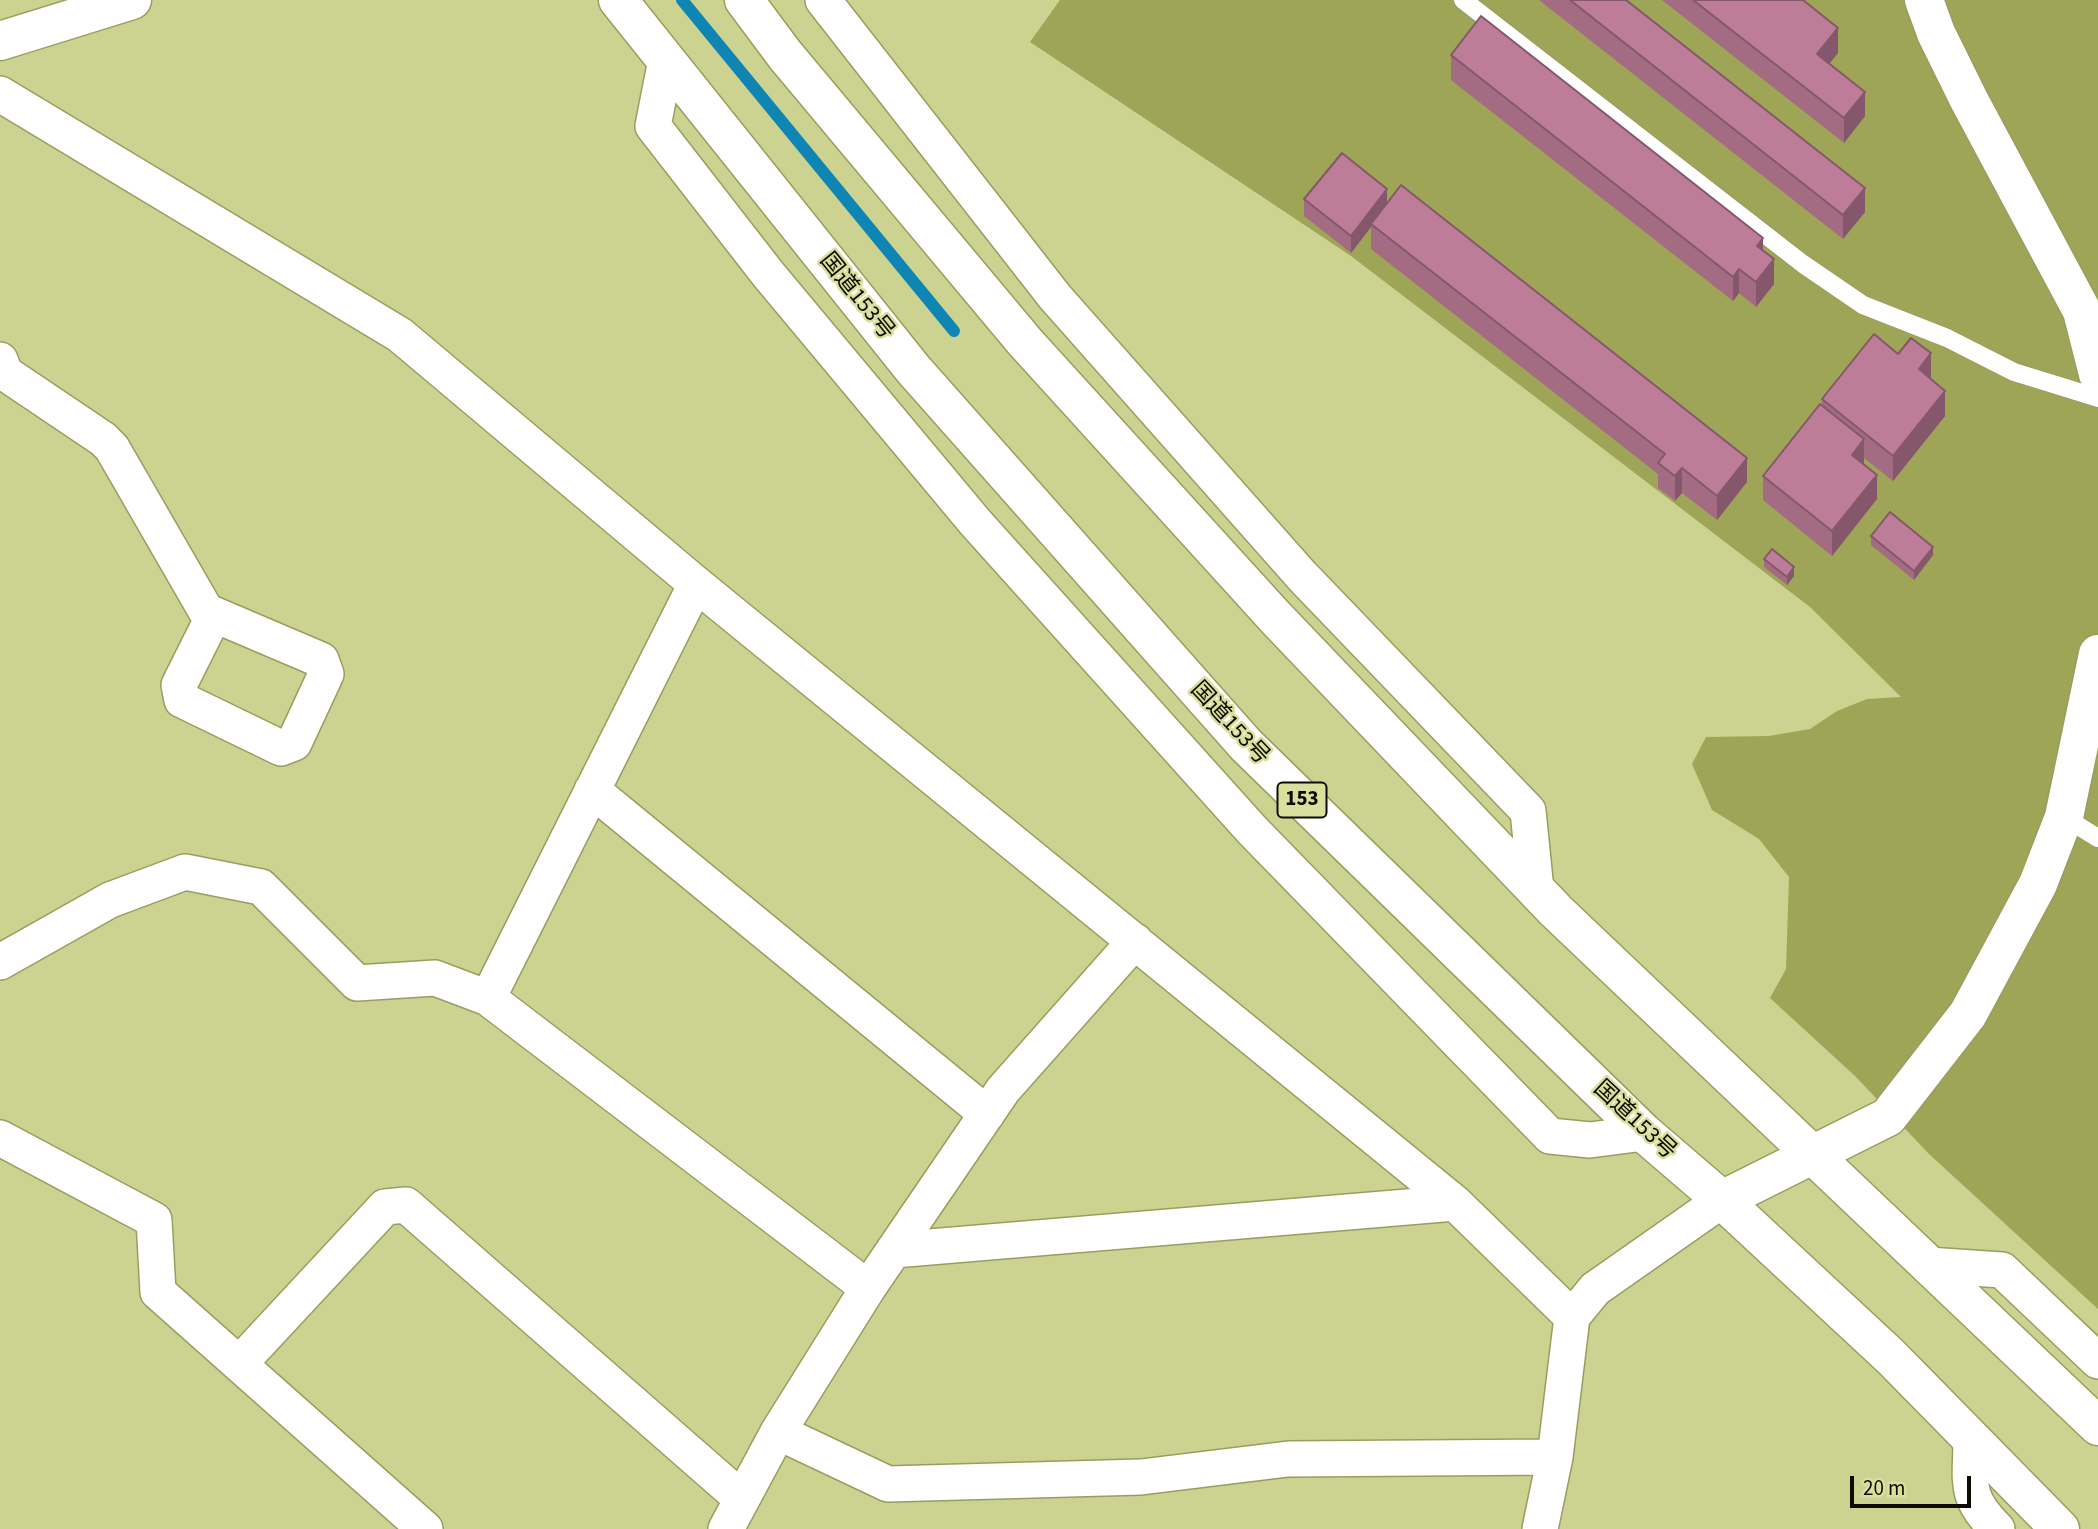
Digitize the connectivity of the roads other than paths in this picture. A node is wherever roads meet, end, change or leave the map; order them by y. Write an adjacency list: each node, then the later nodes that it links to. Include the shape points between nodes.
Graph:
1 (132, 0): 7 (main road)
2 (618, 0): 8 (main road, 国道153号 / 153)
3 (744, 0): 14 (main road, via 785,55)
4 (823, 0): 12 (street, via 1055,297)
5 (1463, 0): 13 (lane, via 1792,256 1863,305 1947,338 2014,372)
6 (1924, 0): 11 (main road, via 1969,100 2082,311)
7 (0, 41)
8 (666, 60): 26 (main road, 国道153号 / 153, via 913,369 1245,745); 26 (street, via 653,126 768,274 975,522 1243,819 1550,1136 1590,1140)
9 (0, 94): 15 (street, via 400,335)
10 (0, 360): 16 (street, via 5,373 112,448 206,611)
11 (2098, 374)
12 (1126, 376): 14 (street); 21 (street, via 1302,576 1528,810)
13 (2098, 398)
14 (1082, 405): 21 (main road, via 1275,617)
15 (696, 584): 18 (street); 22 (street)
16 (214, 615)
17 (2098, 654): 19 (main road)
18 (593, 790): 24 (street); 25 (street)
19 (2064, 817): 20 (lane); 28 (main road, via 2038,884 1968,1014 1888,1117)
20 (2098, 838)
21 (1536, 890): 28 (main road)
22 (1135, 941): 25 (street); 30 (street)
23 (0, 962): 24 (street, via 110,900 185,872 261,887 357,983 435,978)
24 (488, 998): 33 (street)
25 (987, 1114): 31 (street)
26 (1644, 1133): 29 (main road, 国道153号 / 153)
27 (0, 1138): 36 (street, via 154,1220 158,1292)
28 (1811, 1154): 29 (main road); 32 (main road)
29 (1722, 1200): 34 (street, via 1595,1289); 39 (main road, 国道153号 / 153)
30 (1455, 1203): 31 (street); 34 (street)
31 (894, 1250): 33 (street)
32 (1928, 1265): 35 (street, via 2002,1270); 37 (main road)
33 (868, 1288): 38 (street)
34 (1572, 1317): 40 (street)
35 (2098, 1361)
36 (239, 1364): 41 (street, via 385,1207 406,1205); 42 (street)
37 (2098, 1426)
38 (778, 1432): 40 (street, via 888,1483 1141,1477 1288,1459); 41 (street)
39 (1971, 1438): 45 (street, via 1971,1496); 46 (main road, 国道153号 / 153)
40 (1555, 1457): 44 (street)
41 (742, 1499): 43 (street)
42 (425, 1529)
43 (726, 1529)
44 (1540, 1529)
45 (1997, 1529)
46 (2060, 1529)

